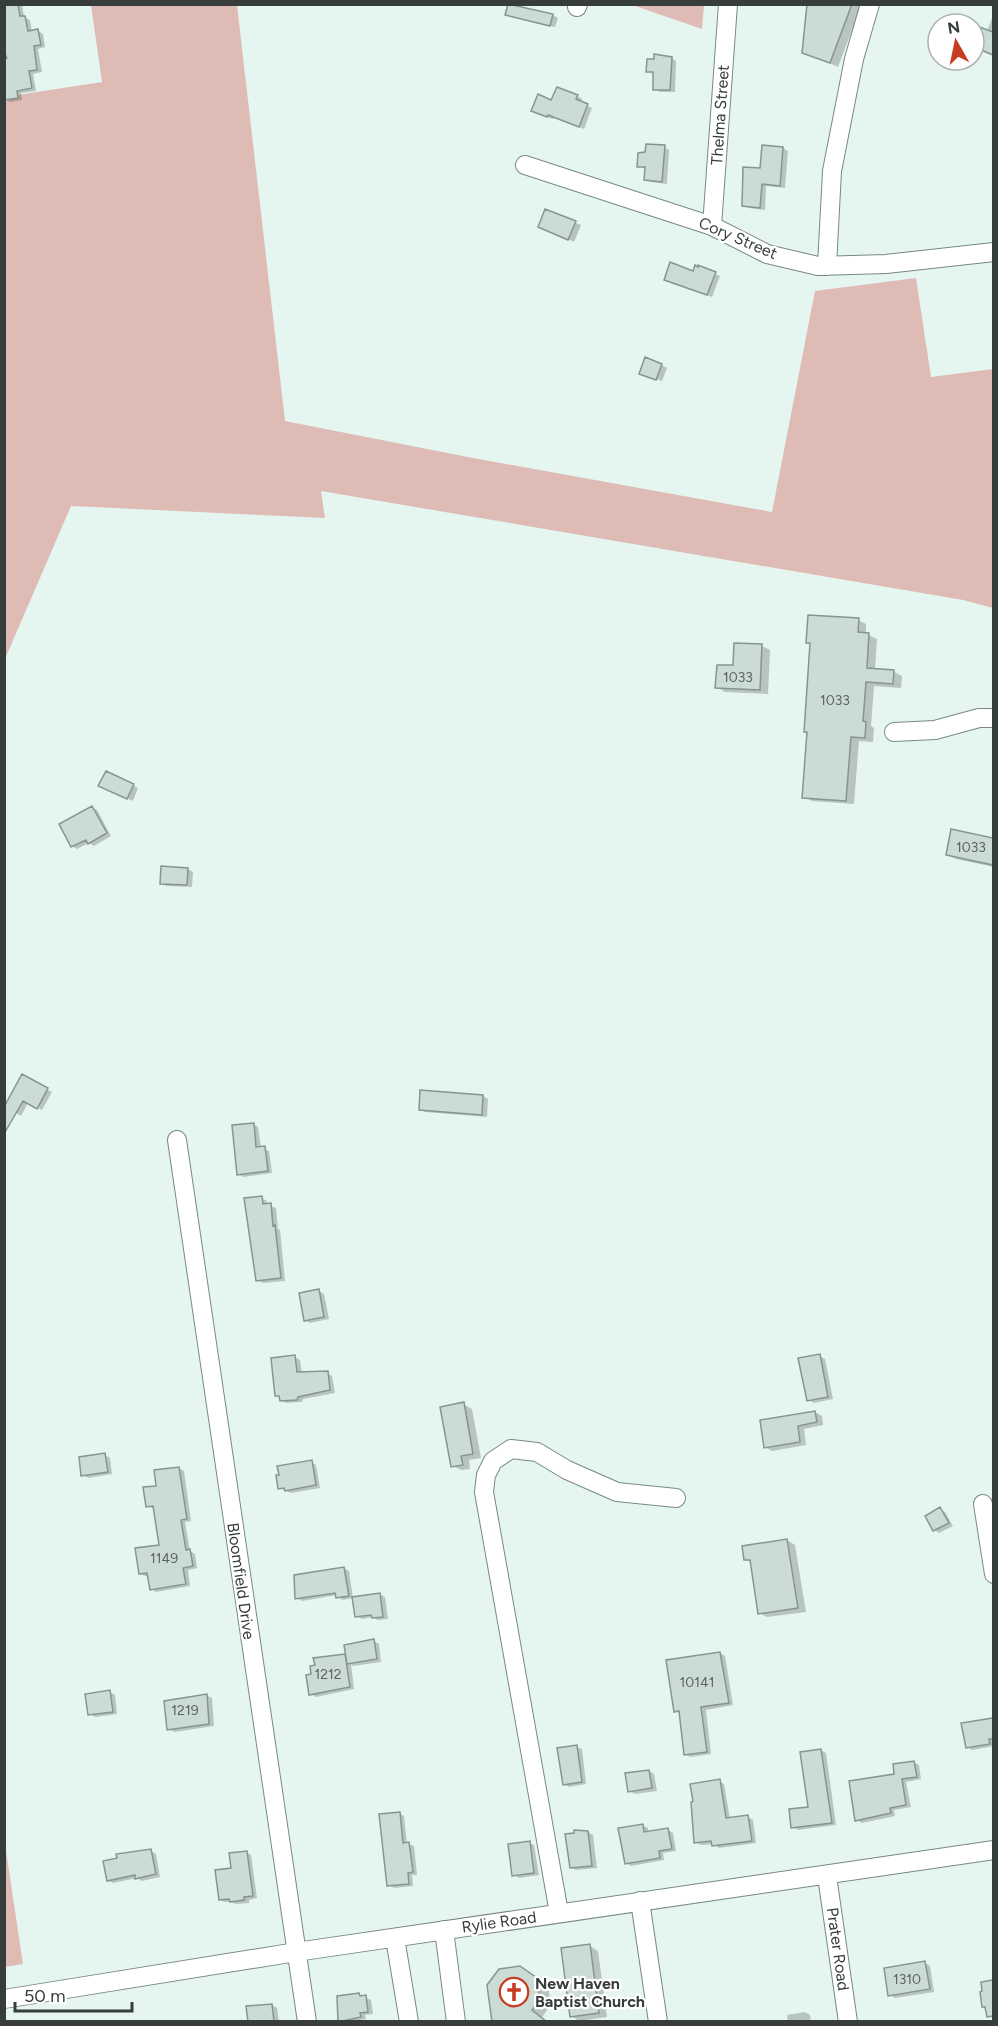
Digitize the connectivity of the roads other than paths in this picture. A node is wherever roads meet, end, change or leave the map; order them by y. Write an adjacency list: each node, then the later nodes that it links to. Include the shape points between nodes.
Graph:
1 (728, 4): 4 (street, Thelma Street)
2 (870, 4): 6 (street, via 854,59 832,171)
3 (525, 165): 4 (street, Cory Street)
4 (712, 226): 6 (street, Cory Street, via 767,254)
5 (993, 252): 6 (street, Cory Street)
6 (827, 266)
7 (993, 718): 8 (street, via 935,730)
8 (894, 732)
9 (177, 1140): 19 (street, Bloomfield Drive)
10 (676, 1498): 16 (street, via 616,1492 537,1452 511,1449 493,1461 486,1475 484,1492 493,1549)
11 (983, 1504): 12 (street)
12 (993, 1575)
13 (993, 1850): 14 (street, Rylie Road)
14 (827, 1876): 15 (street, Rylie Road); 25 (street, Prater Road)
15 (640, 1901): 16 (street, Rylie Road); 24 (street)
16 (559, 1913): 17 (street, Rylie Road)
17 (444, 1930): 18 (street, Rylie Road); 23 (street)
18 (395, 1938): 19 (street, Rylie Road); 22 (street)
19 (296, 1952): 20 (street, Rylie Road); 21 (street, Bloomfield Drive)
20 (4, 1999)
21 (307, 2022)
22 (409, 2022)
23 (456, 2022)
24 (657, 2022)
25 (848, 2022)

